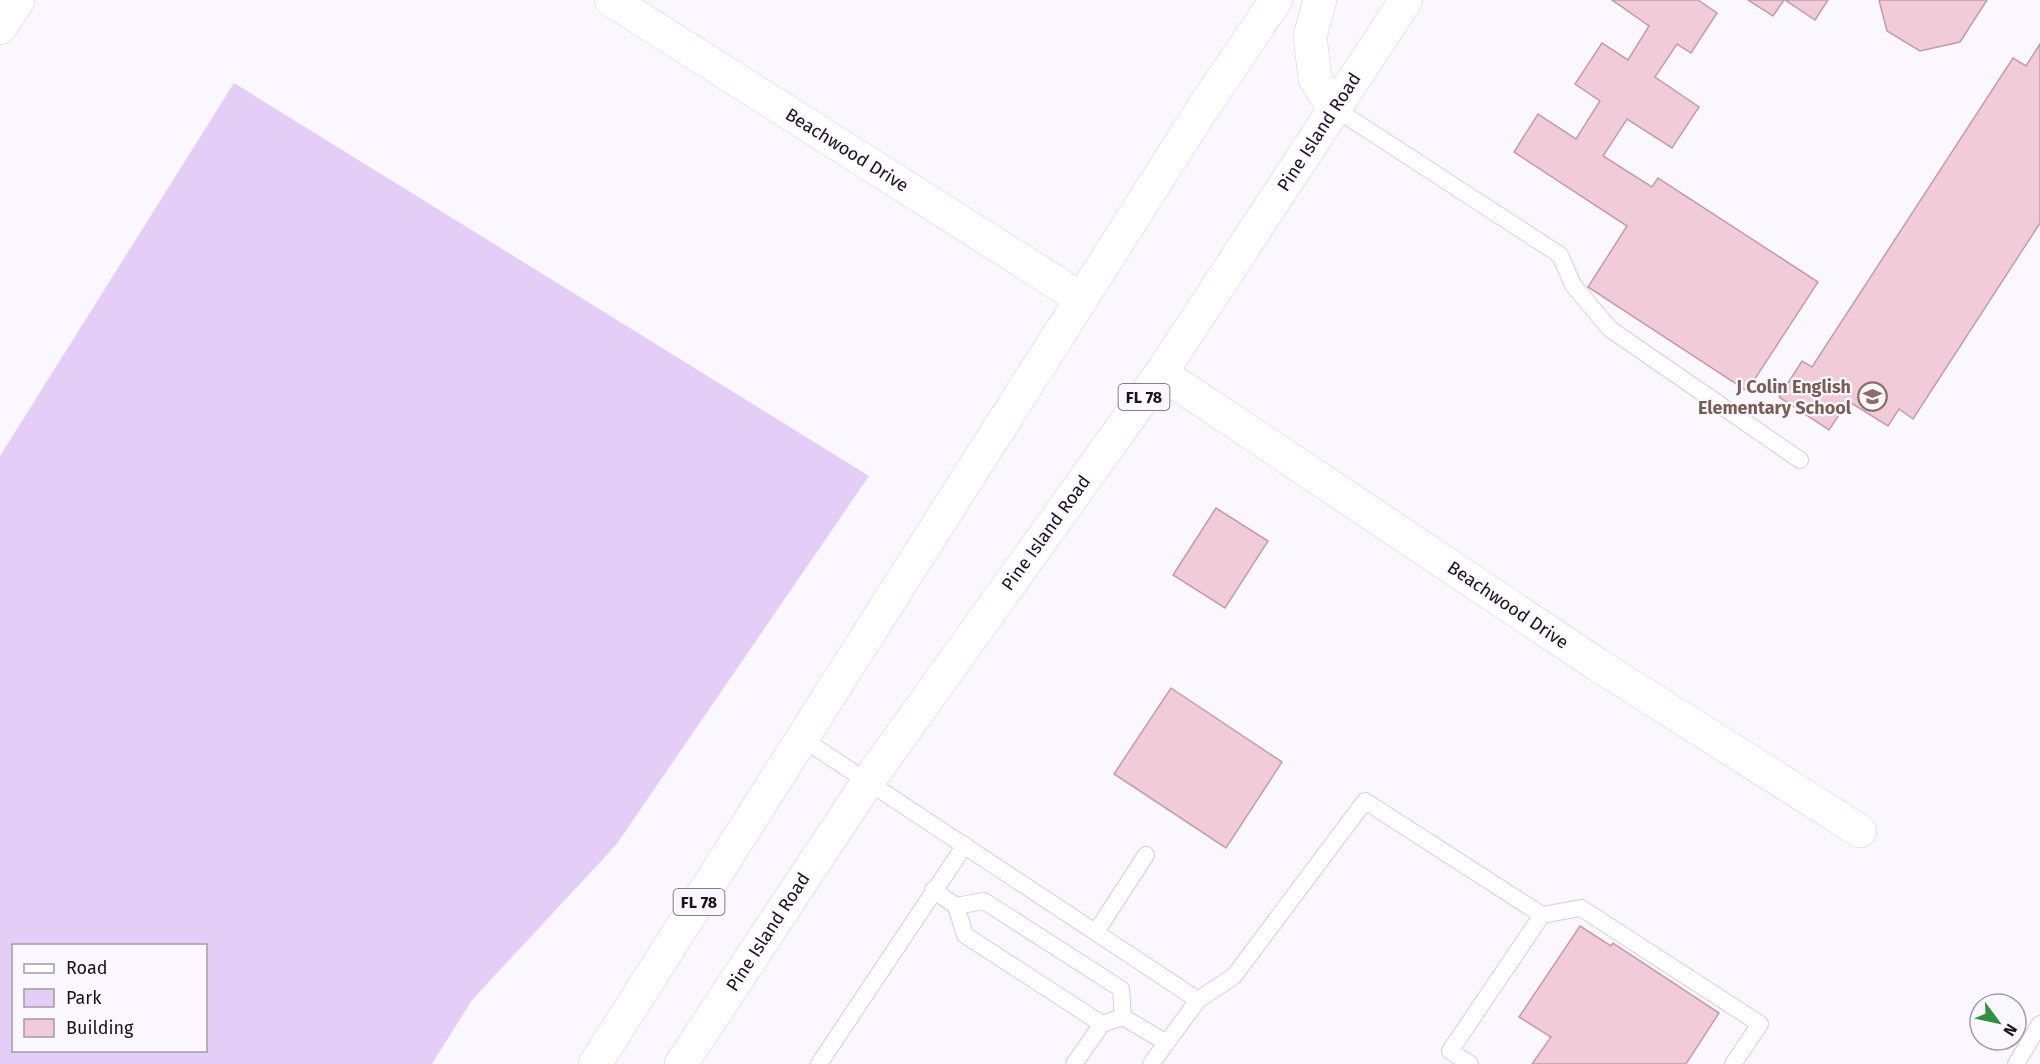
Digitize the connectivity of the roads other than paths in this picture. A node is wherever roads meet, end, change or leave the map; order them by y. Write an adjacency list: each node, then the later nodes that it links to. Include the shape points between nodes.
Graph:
1 (18, 0): 6 (main road)
2 (611, 0): 8 (main road, Beachwood Drive)
3 (1276, 0): 8 (main road, FL 78)
4 (1320, 0): 7 (main road, via 1310,36 1316,79)
5 (1406, 0): 7 (main road, Pine Island Road / FL 78)
6 (0, 28)
7 (1334, 108): 9 (main road, Pine Island Road / FL 78); 10 (lane, via 1560,255 1573,285 1610,329)
8 (1082, 299): 11 (main road, FL 78)
9 (1161, 373): 12 (main road, Pine Island Road / FL 78); 13 (main road, Beachwood Drive, via 1598,665)
10 (1800, 460)
11 (803, 739): 12 (lane); 25 (main road, FL 78)
12 (867, 783): 14 (lane); 26 (main road, Pine Island Road / FL 78)
13 (1860, 831)
14 (965, 845): 16 (lane); 19 (lane)
15 (1146, 855): 19 (lane)
16 (933, 890): 17 (lane); 27 (lane)
17 (956, 906): 21 (lane, via 984,901 1121,989); 22 (lane, via 965,935)
18 (1542, 915): 20 (lane, via 1365,801 1234,976); 30 (lane, via 1450,1051); 31 (lane, via 1581,908 1760,1024)
19 (1096, 932): 20 (lane)
20 (1198, 1000): 24 (lane)
21 (1123, 1017): 22 (lane); 24 (lane)
22 (1102, 1024): 28 (lane)
23 (2040, 1024): 32 (lane)
24 (1165, 1042): 29 (lane)
25 (595, 1064)
26 (681, 1064)
27 (819, 1064)
28 (1074, 1064)
29 (1151, 1064)
30 (1470, 1064)
31 (1733, 1064)
32 (2016, 1064)

